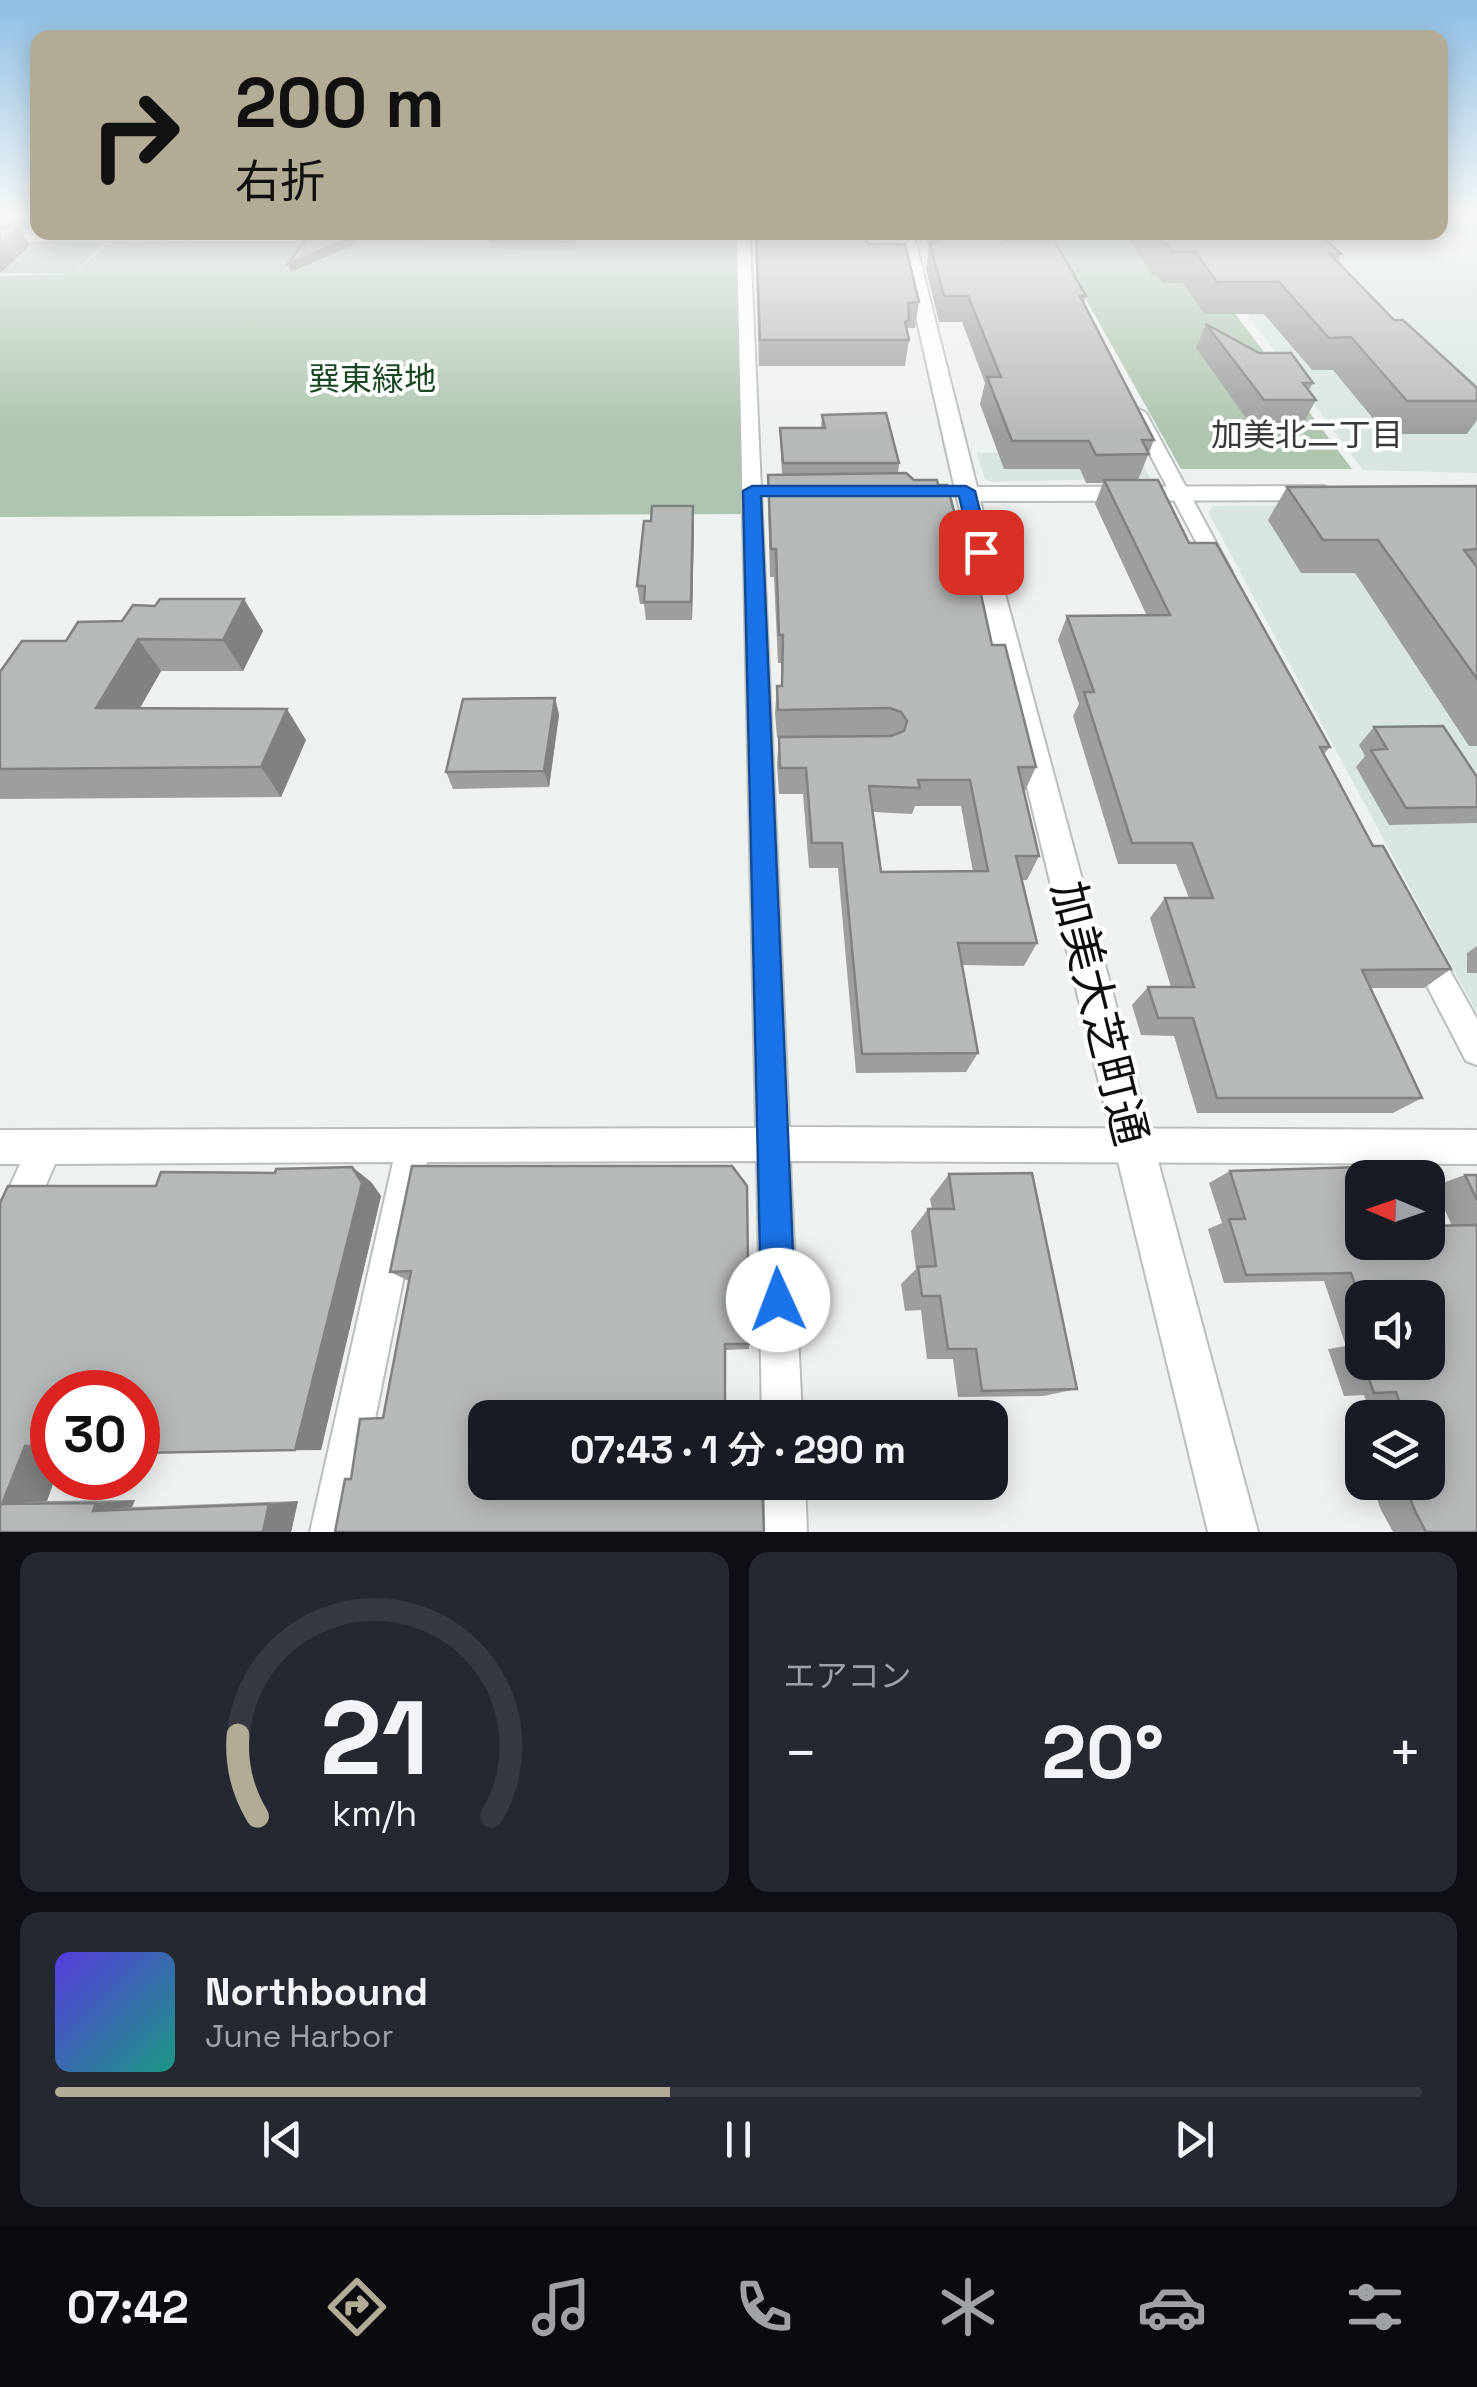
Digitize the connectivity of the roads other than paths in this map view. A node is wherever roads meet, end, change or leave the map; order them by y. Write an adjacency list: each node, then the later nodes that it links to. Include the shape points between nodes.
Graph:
1 (748, 289): 13 (street, via 762,491)
2 (917, 289): 4 (street, 加美大芝町通)
3 (1124, 390): 5 (street)
4 (960, 492): 5 (street); 10 (street, 加美大芝町通, via 1049,804)
5 (1180, 493): 6 (street); 7 (street)
6 (1338, 493)
7 (1235, 598)
8 (1412, 928): 9 (street)
9 (1477, 1050)
10 (1131, 1143): 13 (street); 15 (street); 21 (street, 加美大芝町通)
11 (46, 1145): 12 (street); 14 (street); 16 (street)
12 (414, 1145): 13 (street); 19 (street)
13 (772, 1145): 17 (street)
14 (0, 1147)
15 (1477, 1147)
16 (0, 1248)
17 (781, 1400)
18 (785, 1500): 20 (street)
19 (331, 1532)
20 (786, 1532)
21 (1233, 1532)

